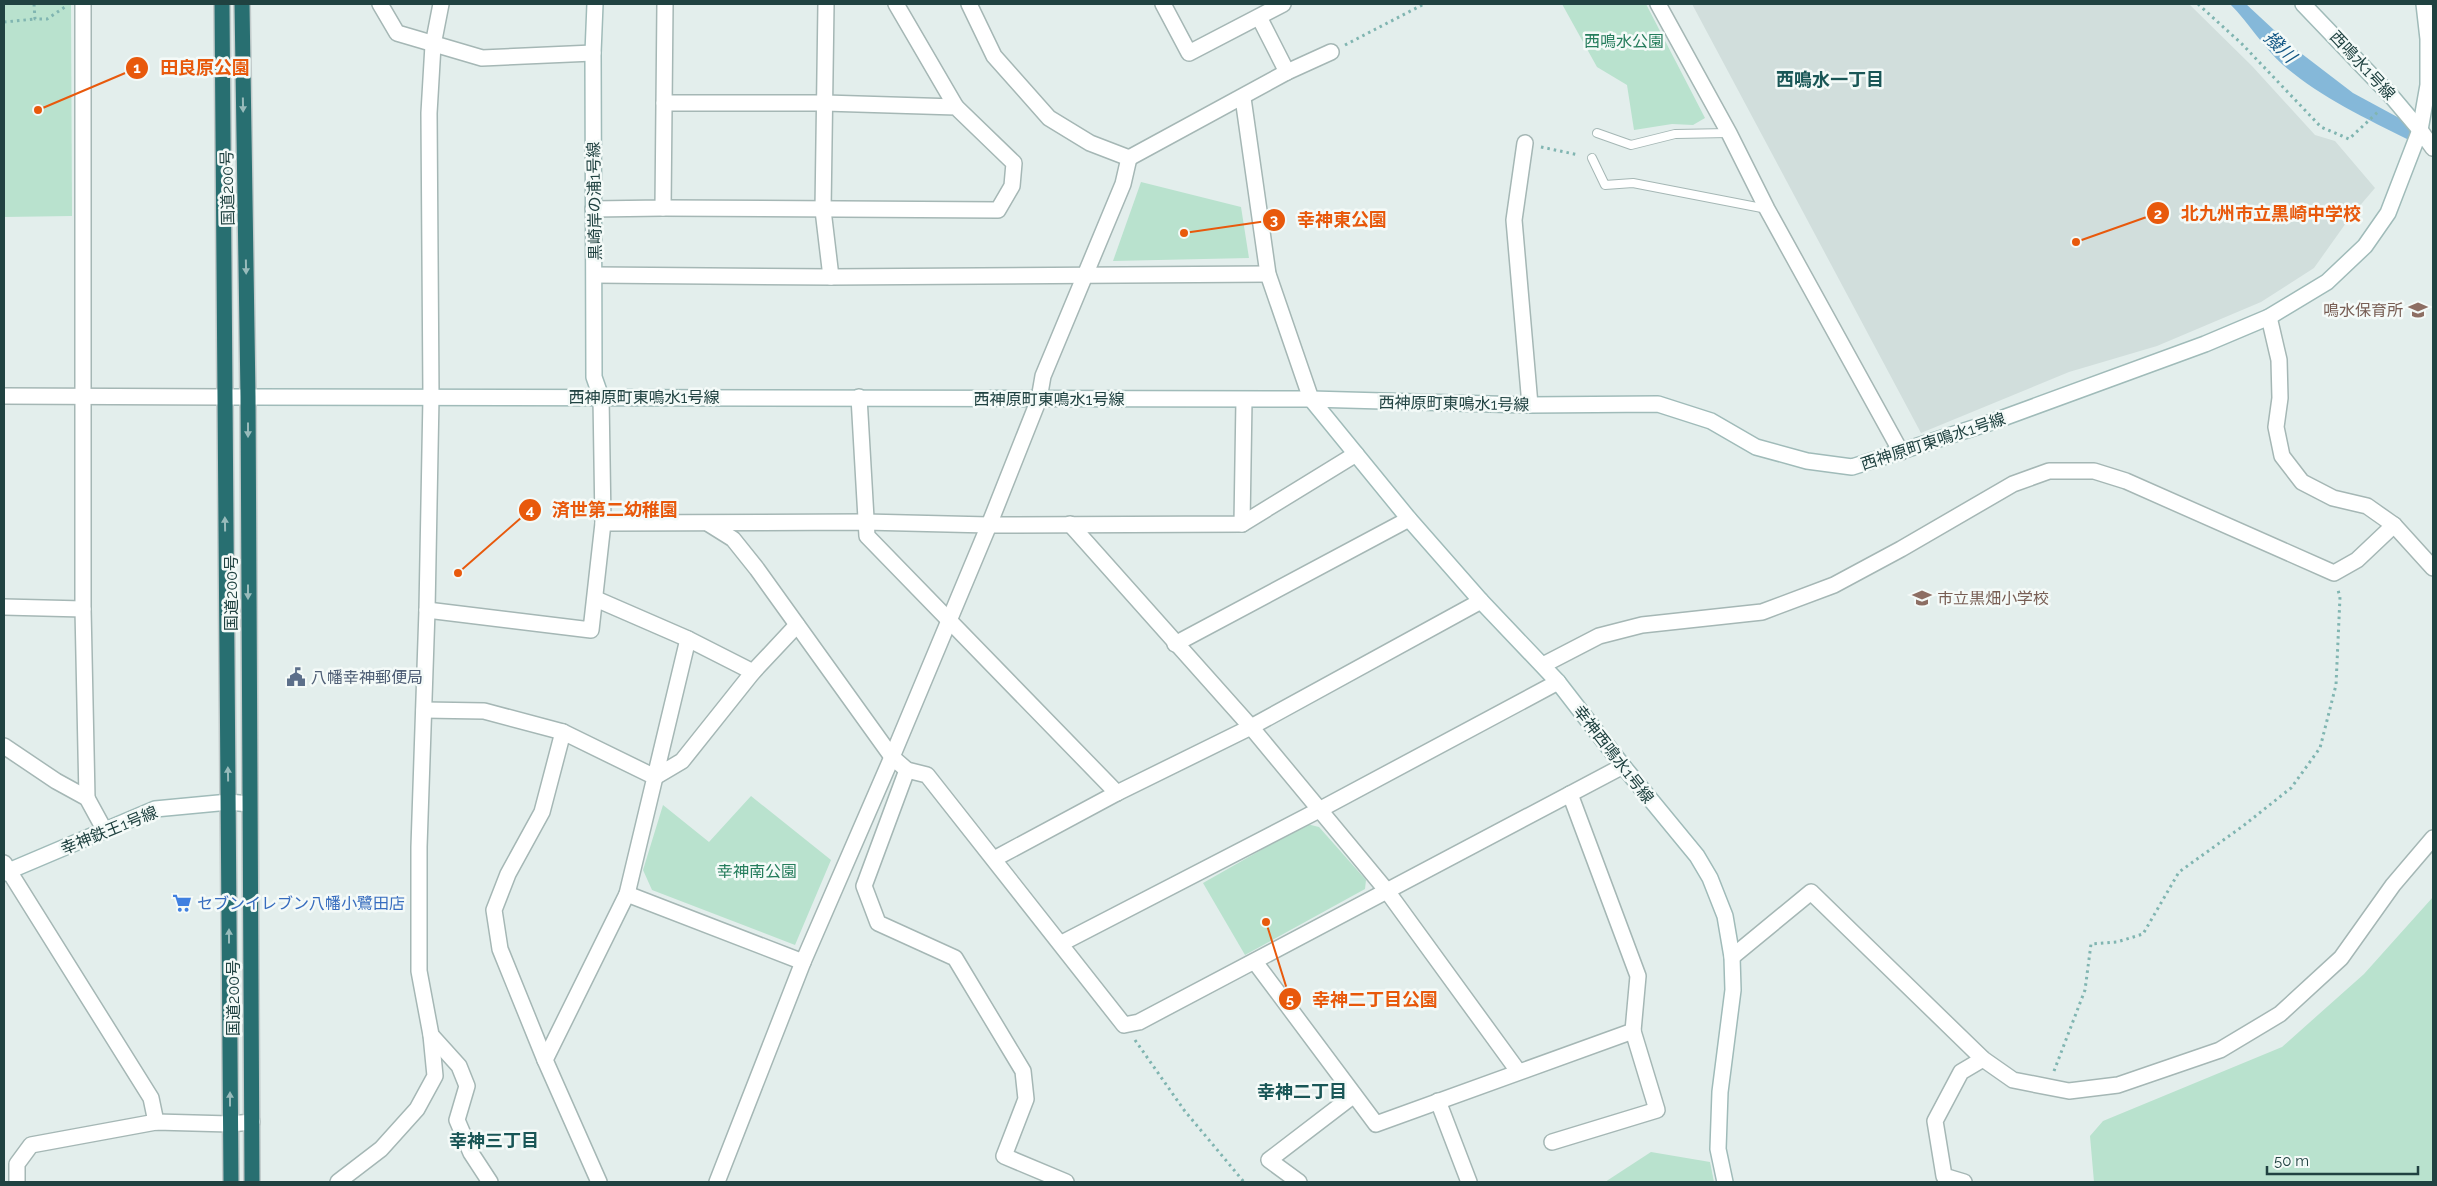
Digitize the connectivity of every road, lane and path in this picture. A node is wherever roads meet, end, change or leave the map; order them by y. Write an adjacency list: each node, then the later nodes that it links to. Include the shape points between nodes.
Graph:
1 (34, 4): 21 (path)
2 (70, 4): 21 (path, via 47,19)
3 (82, 4): 50 (street)
4 (222, 4): 51 (highway, 国道200号)
5 (242, 4): 49 (highway, 国道200号, one-way to 49)
6 (380, 4): 23 (street, via 397,33)
7 (441, 4): 23 (street)
8 (595, 4): 25 (street, 黒崎岸の浦1号線)
9 (664, 4): 29 (street)
10 (826, 4): 30 (street)
11 (896, 4): 31 (street)
12 (969, 4): 37 (street, via 994,56 1048,118 1090,143)
13 (1163, 4): 20 (street, via 1189,53)
14 (1283, 4): 20 (street)
15 (1424, 4): 24 (path)
16 (1658, 4): 34 (street)
17 (2198, 4): 28 (path, via 2242,44 2321,127 2349,139)
18 (2303, 4): 28 (street, 西鳴水1号線)
19 (2424, 4): 32 (street, 西神原町東鳴水1号線, via 2428,85)
20 (1259, 17): 26 (street)
21 (35, 19): 22 (path)
22 (4, 22)
23 (433, 45): 25 (street, via 482,58); 52 (street, via 429,113)
24 (1330, 52): 26 (street)
25 (593, 53): 39 (street, 黒崎岸の浦1号線)
26 (1287, 72): 27 (street)
27 (1243, 98): 37 (street); 43 (street)
28 (2393, 98): 32 (street, 西鳴水1号線)
29 (664, 103): 30 (street); 40 (street)
30 (825, 103): 31 (street); 42 (street)
31 (956, 107): 42 (street, via 1014,163 1012,186 998,210)
32 (2420, 130): 36 (street, 西鳴水1号線); 47 (street, 西神原町東鳴水1号線, via 2388,213 2365,246 2327,282)
33 (1597, 133): 34 (lane, via 1631,145 1676,134)
34 (1729, 133): 41 (street)
35 (1525, 143): 38 (path); 58 (street, via 1514,220)
36 (2433, 148)
37 (1129, 158): 45 (street, via 1123,184)
38 (1592, 158): 41 (lane, via 1605,185 1633,184)
39 (593, 208): 40 (street); 44 (street, 黒崎岸の浦1号線)
40 (663, 208): 42 (street)
41 (1767, 209): 59 (street)
42 (823, 210): 46 (street)
43 (1268, 274): 45 (street); 56 (street)
44 (595, 275): 46 (street); 53 (street, 黒崎岸の浦1号線, via 594,377)
45 (1084, 275): 46 (street); 55 (street, via 1043,376)
46 (831, 277)
47 (2269, 317): 59 (street, 西神原町東鳴水1号線, via 2205,344); 68 (street, via 2279,360 2280,398 2276,427 2282,456 2302,482 2332,498 2367,506)
48 (4, 396): 50 (street, 西神原町東鳴水1号線)
49 (248, 396): 51 (street, 西神原町東鳴水1号線); 52 (street, 西神原町東鳴水1号線); 95 (highway, 国道200号, one-way to 95)
50 (84, 397): 51 (street, 西神原町東鳴水1号線); 74 (street)
51 (224, 397): 94 (highway, 国道200号, one-way to 51)
52 (430, 397): 53 (street, 西神原町東鳴水1号線); 75 (street)
53 (601, 397): 54 (street, 西神原町東鳴水1号線); 63 (street, 黒崎岸の浦1号線)
54 (860, 397): 55 (street, 西神原町東鳴水1号線); 62 (street)
55 (1039, 399): 57 (street, 西神原町東鳴水1号線); 67 (street)
56 (1311, 399): 57 (street, 西神原町東鳴水1号線); 58 (street, 西神原町東鳴水1号線); 60 (street, 幸神西鳴水1号線)
57 (1244, 400): 66 (street)
58 (1530, 405): 59 (street, 西神原町東鳴水1号線, via 1658,404 1711,421 1756,447 1807,461 1852,467)
59 (1901, 452)
60 (1356, 454): 61 (street, 幸神西鳴水1号線); 66 (street)
61 (1409, 519): 72 (street, 幸神西鳴水1号線); 79 (street)
62 (865, 522): 64 (street); 67 (street); 76 (street, via 867,536)
63 (604, 523): 64 (street); 71 (street, 黒崎岸の浦1号線)
64 (709, 524): 77 (street, via 733,539)
65 (1070, 524): 66 (street); 67 (street); 79 (street)
66 (1242, 524)
67 (989, 525): 76 (street)
68 (2394, 525): 69 (street); 70 (street, via 2357,560)
69 (2433, 568)
70 (2334, 573): 80 (street, via 2126,481 2094,471 2050,471 2014,484 1834,585 1762,612 1642,625 1599,636); 113 (path, via 2340,597 2336,685 2320,748 2291,788 2179,872 2144,934 2117,942 2091,944 2085,990)
71 (596, 599): 75 (street, 黒崎岸の浦1号線, via 591,630); 78 (street)
72 (1481, 601): 80 (street, 幸神西鳴水1号線); 84 (street)
73 (4, 607): 74 (street)
74 (83, 609): 93 (street)
75 (427, 610): 83 (street)
76 (949, 621): 87 (street); 91 (street)
77 (797, 625): 81 (street); 87 (street)
78 (688, 639): 81 (street); 90 (street)
79 (1175, 644): 84 (street)
80 (1543, 665): 82 (street, 幸神西鳴水1号線)
81 (753, 672): 90 (street, via 682,761)
82 (1558, 682): 88 (street, 幸神西鳴水1号線); 96 (street)
83 (424, 710): 85 (street, via 484,711); 109 (street, via 419,971)
84 (1251, 727): 91 (street); 96 (street)
85 (563, 732): 90 (street); 111 (street, via 542,812 508,874 494,910 500,949)
86 (4, 746): 93 (street)
87 (892, 757): 89 (street); 105 (street)
88 (1623, 766): 92 (street); 104 (street, 幸神西鳴水1号線, via 1697,856 1710,878 1725,916)
89 (907, 770): 99 (street, via 927,775); 127 (street, via 864,886 878,923 955,958 1023,1071 1026,1099 1004,1156)
90 (655, 777): 102 (street)
91 (1117, 793): 99 (street)
92 (1570, 794): 101 (street); 108 (street, via 1638,976)
93 (87, 798): 97 (street)
94 (229, 802): 95 (street, 幸神鉄王1号線); 97 (street, 幸神鉄王1号線, via 155,809); 118 (highway, 国道200号, one-way to 94)
95 (249, 804): 117 (highway, 国道200号)
96 (1319, 810): 101 (street); 103 (street)
97 (105, 831): 100 (street, 幸神鉄王1号線)
98 (2433, 838): 113 (street, via 2393,885 2341,958 2280,1014 2220,1050 2118,1085 2069,1091)
99 (994, 859): 103 (street)
100 (5, 869): 116 (street, via 151,1098)
101 (1387, 891): 106 (street); 112 (street)
102 (627, 894): 105 (street); 111 (street)
103 (1062, 943): 107 (street)
104 (1732, 957): 110 (street, via 1811,892); 131 (street, 幸神西鳴水1号線, via 1733,990 1720,1092 1718,1149)
105 (803, 962): 126 (street)
106 (1255, 962): 107 (street, via 1139,1022); 114 (street)
107 (1124, 1025): 128 (path, via 1184,1110)
108 (1633, 1031): 112 (street); 119 (street, via 1657,1110)
109 (431, 1036): 123 (street, via 435,1076 418,1109 381,1150); 124 (street, via 459,1066 466,1086 457,1120 471,1153)
110 (1983, 1058): 113 (street, via 2014,1080); 132 (street, via 1960,1072 1935,1121 1944,1176)
111 (545, 1060): 125 (street)
112 (1518, 1071): 115 (street)
113 (2047, 1088)
114 (1354, 1095): 115 (street, via 1376,1124); 129 (street, via 1269,1160)
115 (1438, 1101): 130 (street)
116 (156, 1122): 118 (street); 120 (street, via 31,1146 17,1164)
117 (252, 1122): 118 (street); 122 (highway, 国道200号)
118 (230, 1124): 121 (highway, 国道200号)
119 (1552, 1142)
120 (17, 1182)
121 (231, 1182)
122 (252, 1182)
123 (338, 1182)
124 (490, 1182)
125 (599, 1182)
126 (716, 1182)
127 (1066, 1182)
128 (1244, 1182)
129 (1298, 1182)
130 (1469, 1182)
131 (1725, 1182)
132 (1964, 1182)

